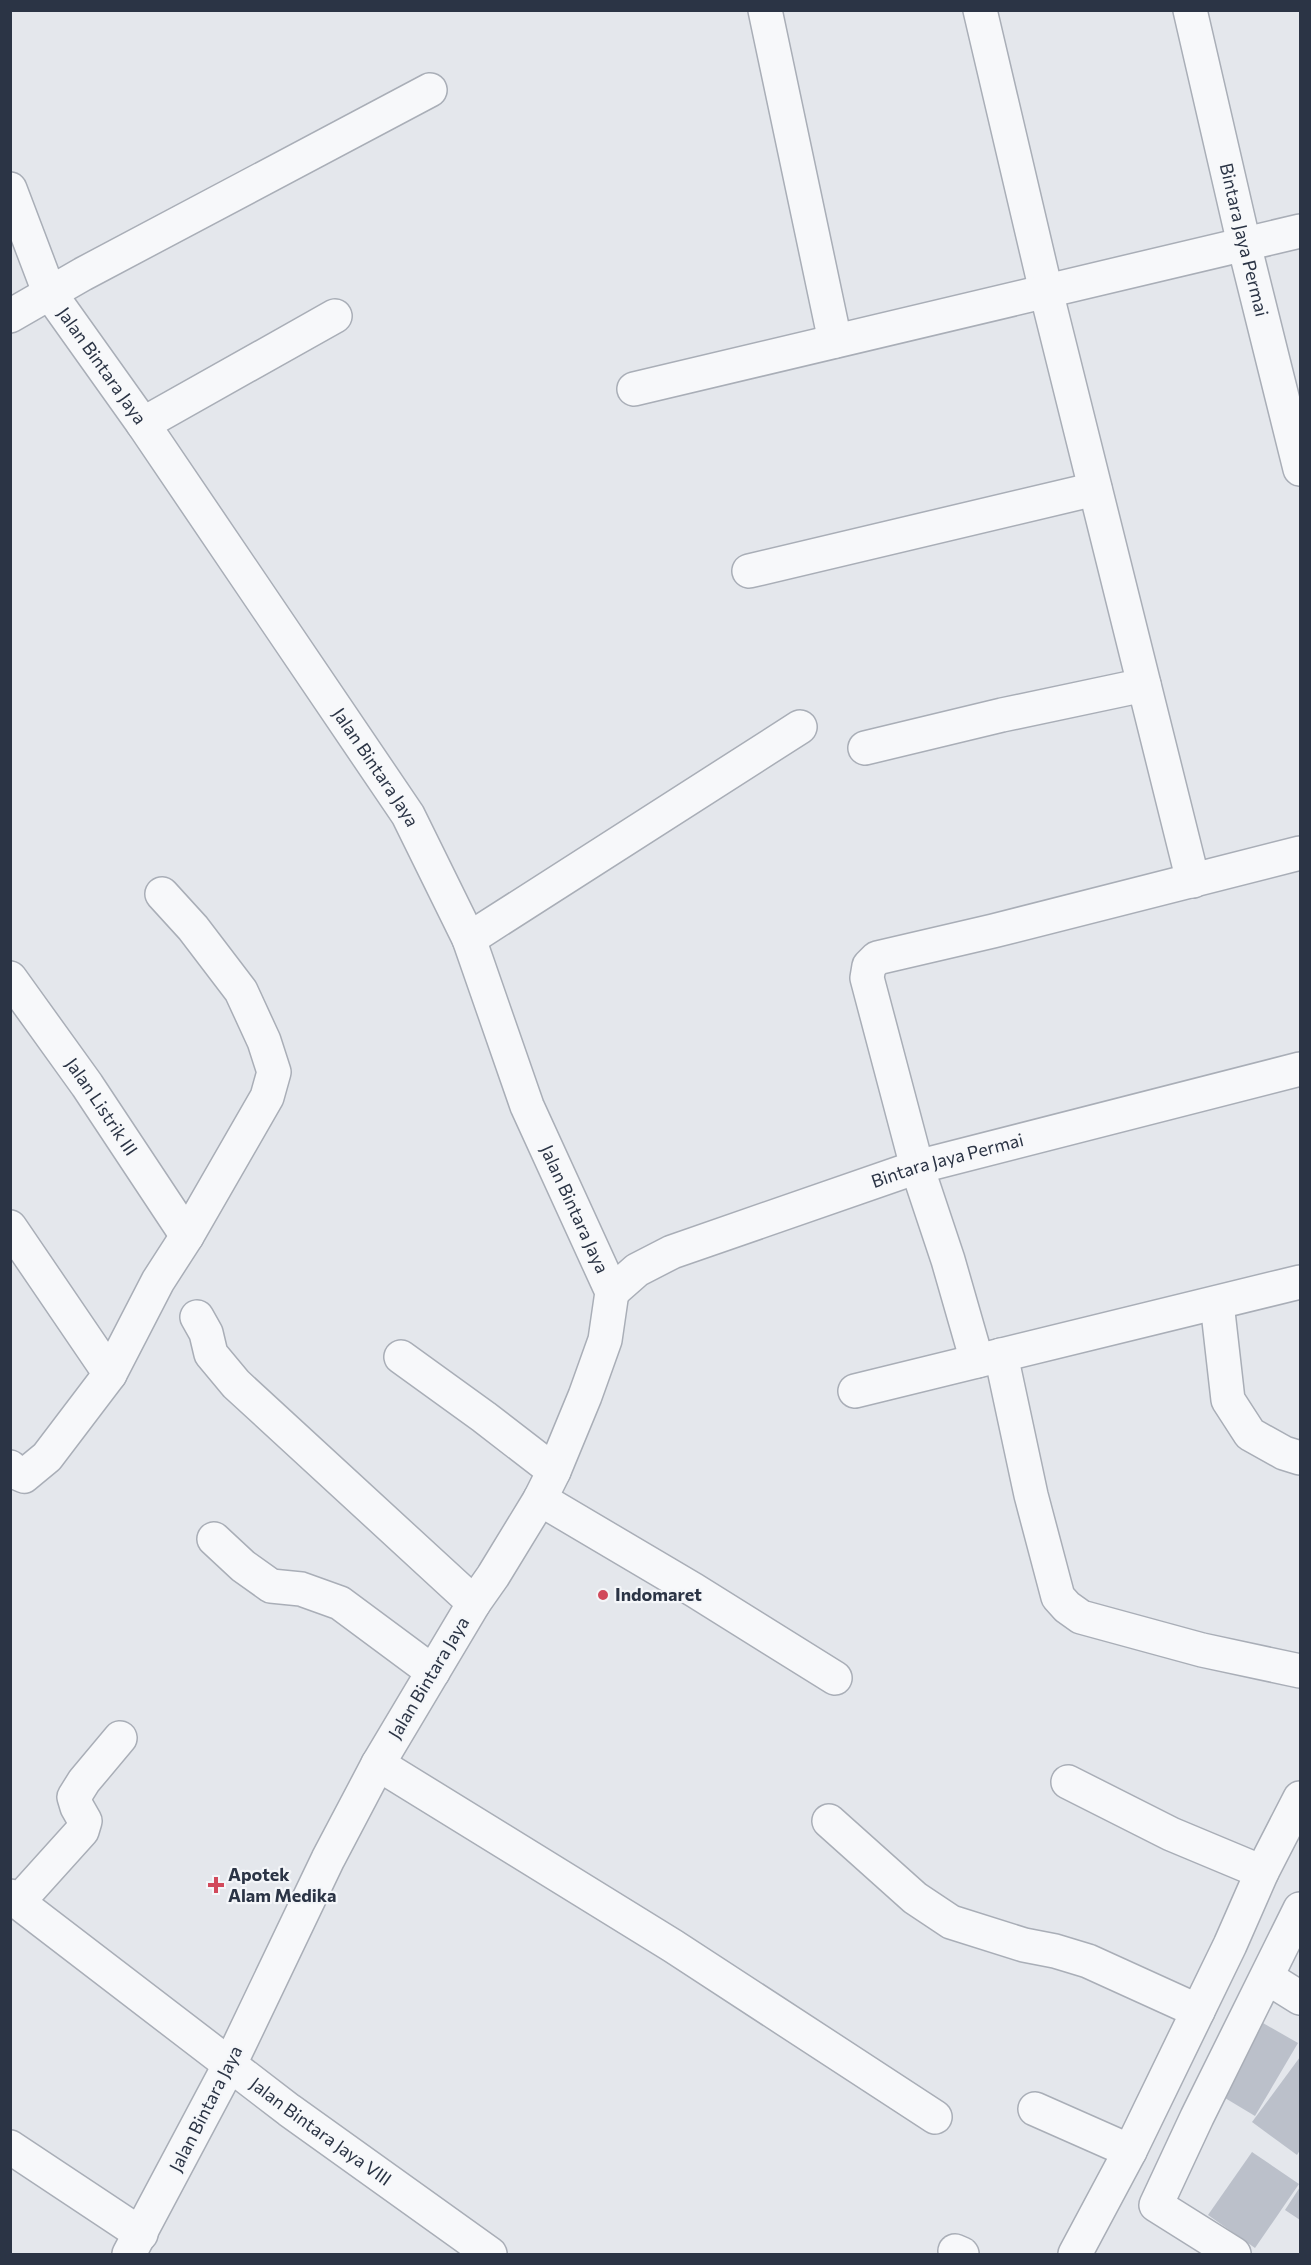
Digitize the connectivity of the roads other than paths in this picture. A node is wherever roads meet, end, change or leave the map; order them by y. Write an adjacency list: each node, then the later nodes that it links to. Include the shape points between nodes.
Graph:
1 (765, 10): 12 (street)
2 (980, 10): 8 (street)
3 (1190, 10): 7 (street, Bintara Jaya Permai)
4 (430, 90): 9 (street)
5 (10, 189): 9 (street, Jalan Bintara Jaya)
6 (1300, 231): 7 (street)
7 (1244, 244): 8 (street); 15 (street, Bintara Jaya Permai)
8 (1046, 291): 12 (street); 16 (street)
9 (49, 292): 10 (street); 14 (street, Jalan Bintara Jaya)
10 (10, 316)
11 (335, 316): 14 (street)
12 (835, 341): 13 (street)
13 (634, 389)
14 (143, 424): 24 (street, Jalan Bintara Jaya, via 408,815)
15 (1300, 469)
16 (1095, 489): 17 (street); 18 (street)
17 (749, 571)
18 (1144, 685): 20 (street); 22 (street)
19 (800, 727): 24 (street)
20 (865, 748)
21 (1300, 853): 22 (street)
22 (1193, 880): 27 (street, via 878,958 869,966 867,978)
23 (162, 894): 29 (street, via 241,991 274,1072 267,1097)
24 (469, 939): 31 (street, Jalan Bintara Jaya, via 527,1106)
25 (10, 978): 29 (street, Jalan Listrik III)
26 (1300, 1069): 27 (street, Bintara Jaya Permai)
27 (917, 1167): 31 (street, Bintara Jaya Permai, via 672,1252 637,1270); 35 (street, via 948,1260)
28 (10, 1227): 36 (street)
29 (187, 1236): 36 (street, via 158,1281)
30 (1300, 1282): 32 (street)
31 (612, 1292): 40 (street, Jalan Bintara Jaya, via 605,1340)
32 (1217, 1303): 35 (street); 38 (street, via 1228,1400 1250,1434)
33 (197, 1317): 42 (street, via 211,1354 236,1384)
34 (400, 1357): 40 (street, via 484,1417)
35 (989, 1358): 37 (street); 44 (street, via 1058,1597 1067,1607 1081,1617 1202,1650)
36 (110, 1374): 39 (street, via 47,1457 24,1476)
37 (855, 1391)
38 (1300, 1458)
39 (10, 1467)
40 (547, 1485): 42 (street, Jalan Bintara Jaya); 45 (street, via 694,1590)
41 (214, 1539): 43 (street, via 271,1586 301,1589 340,1603)
42 (474, 1603): 43 (street, Jalan Bintara Jaya)
43 (433, 1671): 47 (street, Jalan Bintara Jaya)
44 (1300, 1671)
45 (835, 1678)
46 (120, 1738): 52 (street, via 74,1797 85,1821 82,1831)
47 (378, 1764): 57 (street, Jalan Bintara Jaya); 59 (street, via 673,1946)
48 (1068, 1782): 51 (street, via 1171,1834)
49 (1300, 1798): 51 (street)
50 (829, 1821): 56 (street, via 915,1898 951,1922 1089,1961)
51 (1262, 1872): 56 (street)
52 (14, 1899): 57 (street, Jalan Bintara Jaya VIII)
53 (1300, 1909): 54 (street)
54 (1268, 1978): 55 (street); 65 (street, via 1156,2205)
55 (1300, 1998)
56 (1198, 2011): 61 (street)
57 (230, 2064): 62 (street, Jalan Bintara Jaya); 63 (street, Jalan Bintara Jaya VIII)
58 (1035, 2109): 61 (street)
59 (935, 2117)
60 (10, 2146): 62 (street)
61 (1130, 2151): 64 (street)
62 (135, 2244)
63 (490, 2254)
64 (1076, 2254)
65 (1234, 2254)

